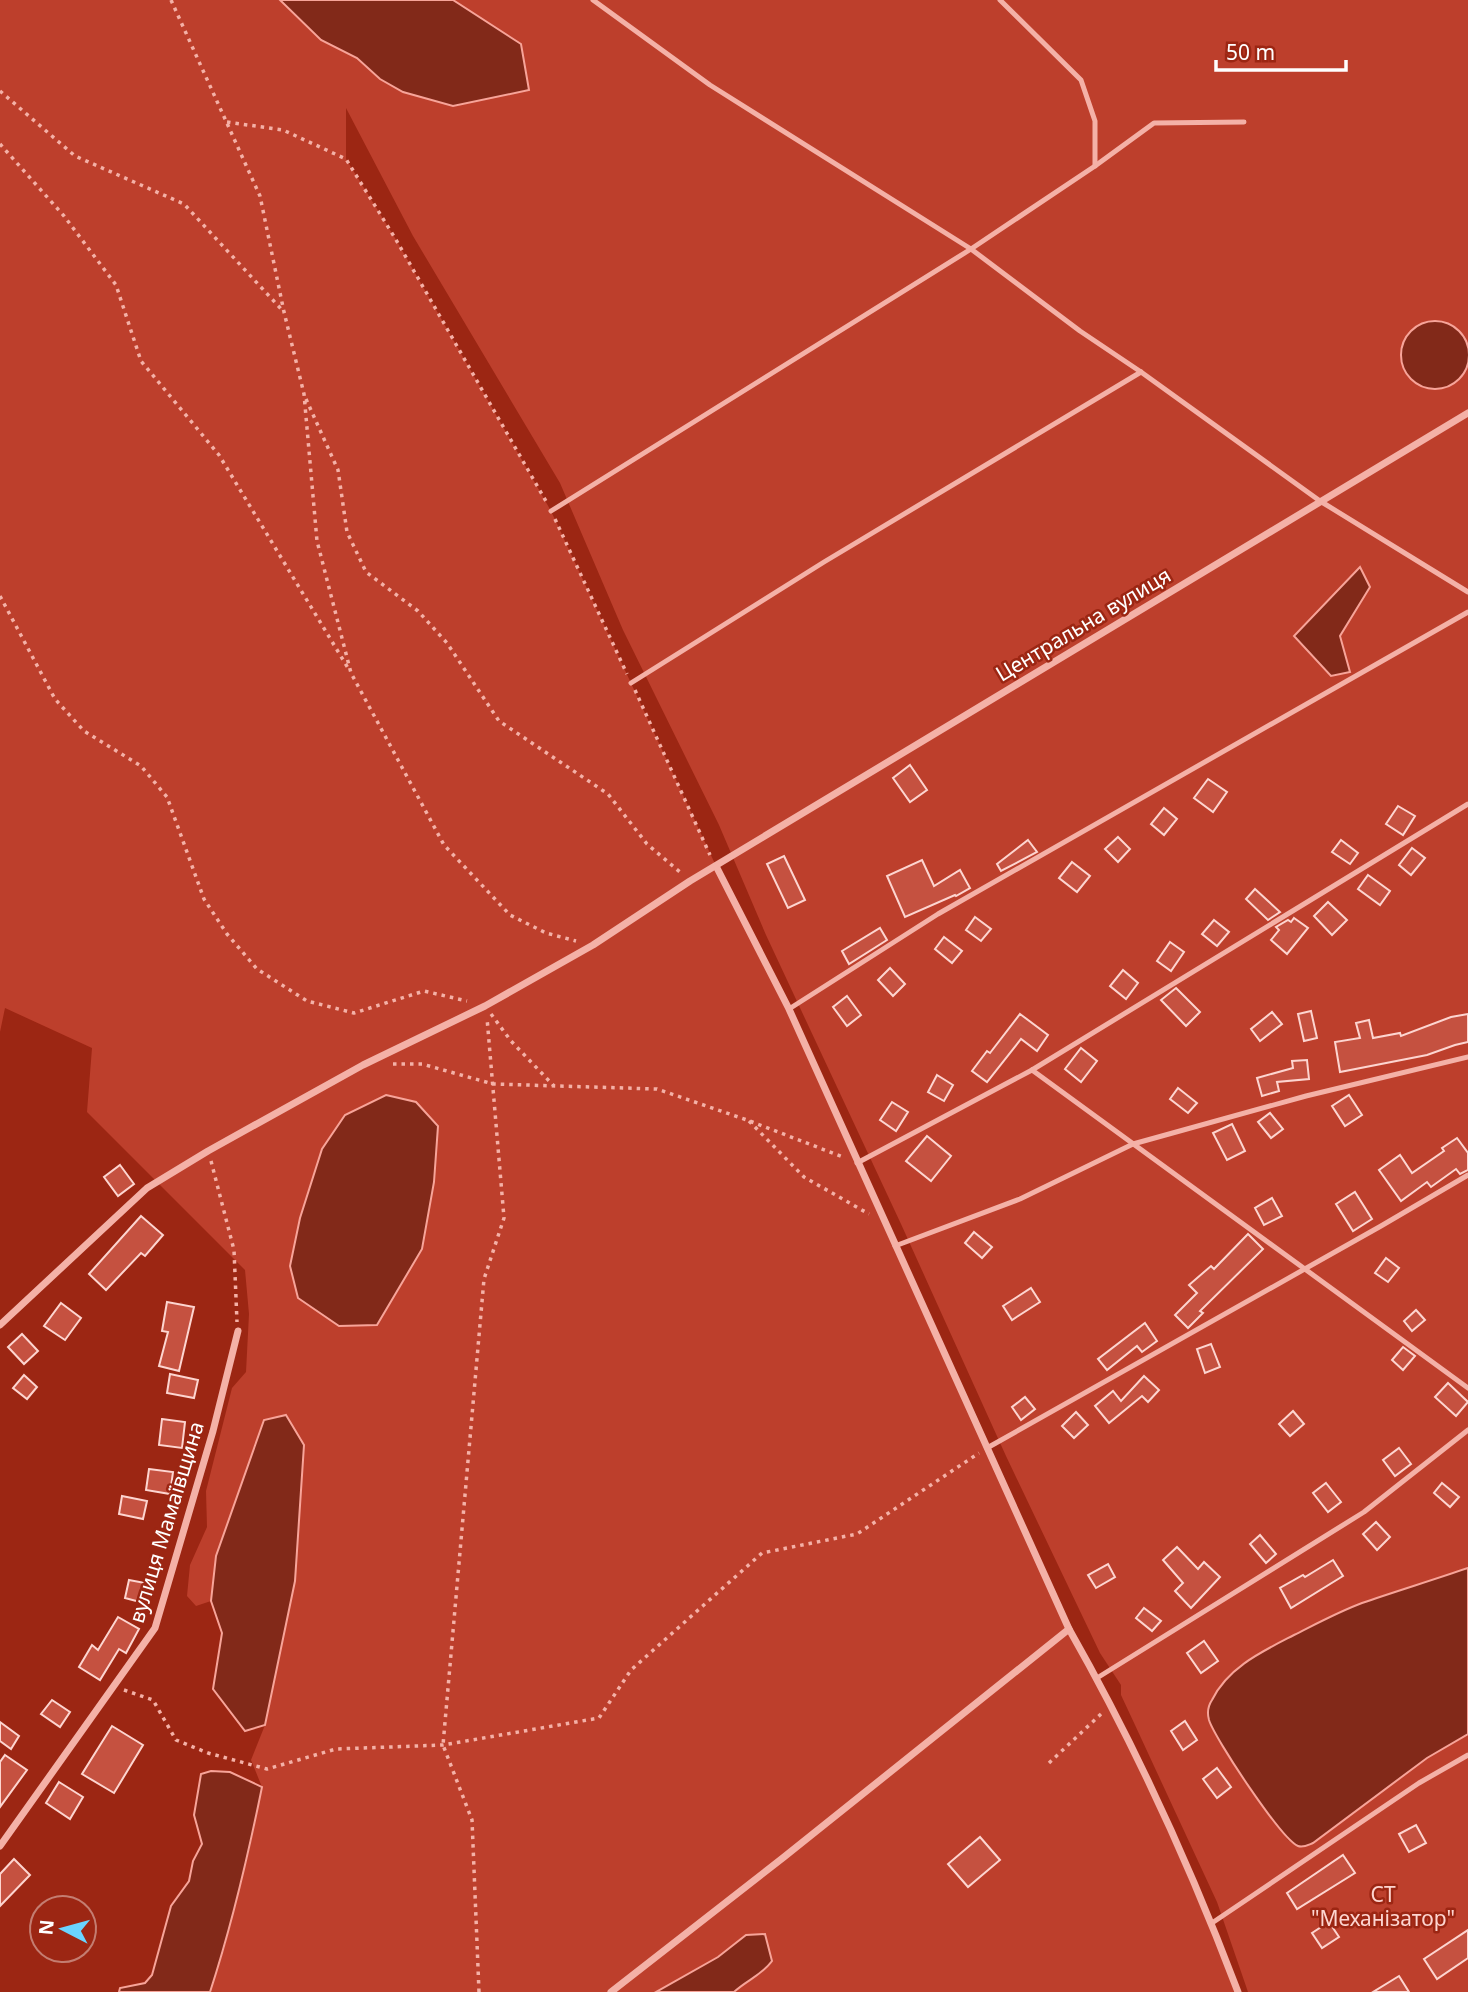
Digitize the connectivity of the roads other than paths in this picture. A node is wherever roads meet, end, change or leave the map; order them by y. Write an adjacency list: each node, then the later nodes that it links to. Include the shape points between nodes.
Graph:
1 (593, 0): 5 (lane, via 710,85)
2 (1000, 0): 4 (lane, via 1082,80 1095,121)
3 (1244, 122): 4 (lane, via 1154,123)
4 (1095, 166): 5 (lane)
5 (971, 249): 6 (lane); 9 (lane)
6 (1141, 372): 8 (lane); 12 (lane)
7 (1468, 413): 8 (street, Центральна вулиця)
8 (1320, 501): 10 (lane); 14 (street, Центральна вулиця)
9 (551, 511)
10 (1468, 592)
11 (1468, 612): 15 (lane, via 938,914)
12 (631, 682)
13 (1468, 804): 17 (lane)
14 (716, 866): 15 (street); 23 (street, Центральна вулиця, via 593,945 485,1006 363,1065 147,1188)
15 (789, 1009): 19 (street)
16 (1468, 1057): 18 (lane)
17 (1032, 1070): 18 (lane); 19 (lane)
18 (1133, 1143): 21 (lane, via 1020,1199); 22 (lane)
19 (857, 1163): 21 (street)
20 (1468, 1175): 22 (lane)
21 (895, 1246): 27 (street)
22 (1305, 1269): 25 (lane); 27 (lane)
23 (0, 1325)
24 (238, 1331): 31 (street, вулиця Мамаївщина, via 155,1628)
25 (1468, 1388)
26 (1468, 1430): 29 (lane, via 1364,1512)
27 (987, 1448): 28 (street)
28 (1069, 1629): 29 (street); 33 (street)
29 (1097, 1678): 32 (street)
30 (1468, 1755): 32 (lane)
31 (0, 1846)
32 (1212, 1923): 34 (street)
33 (611, 1992)
34 (1238, 1992)

